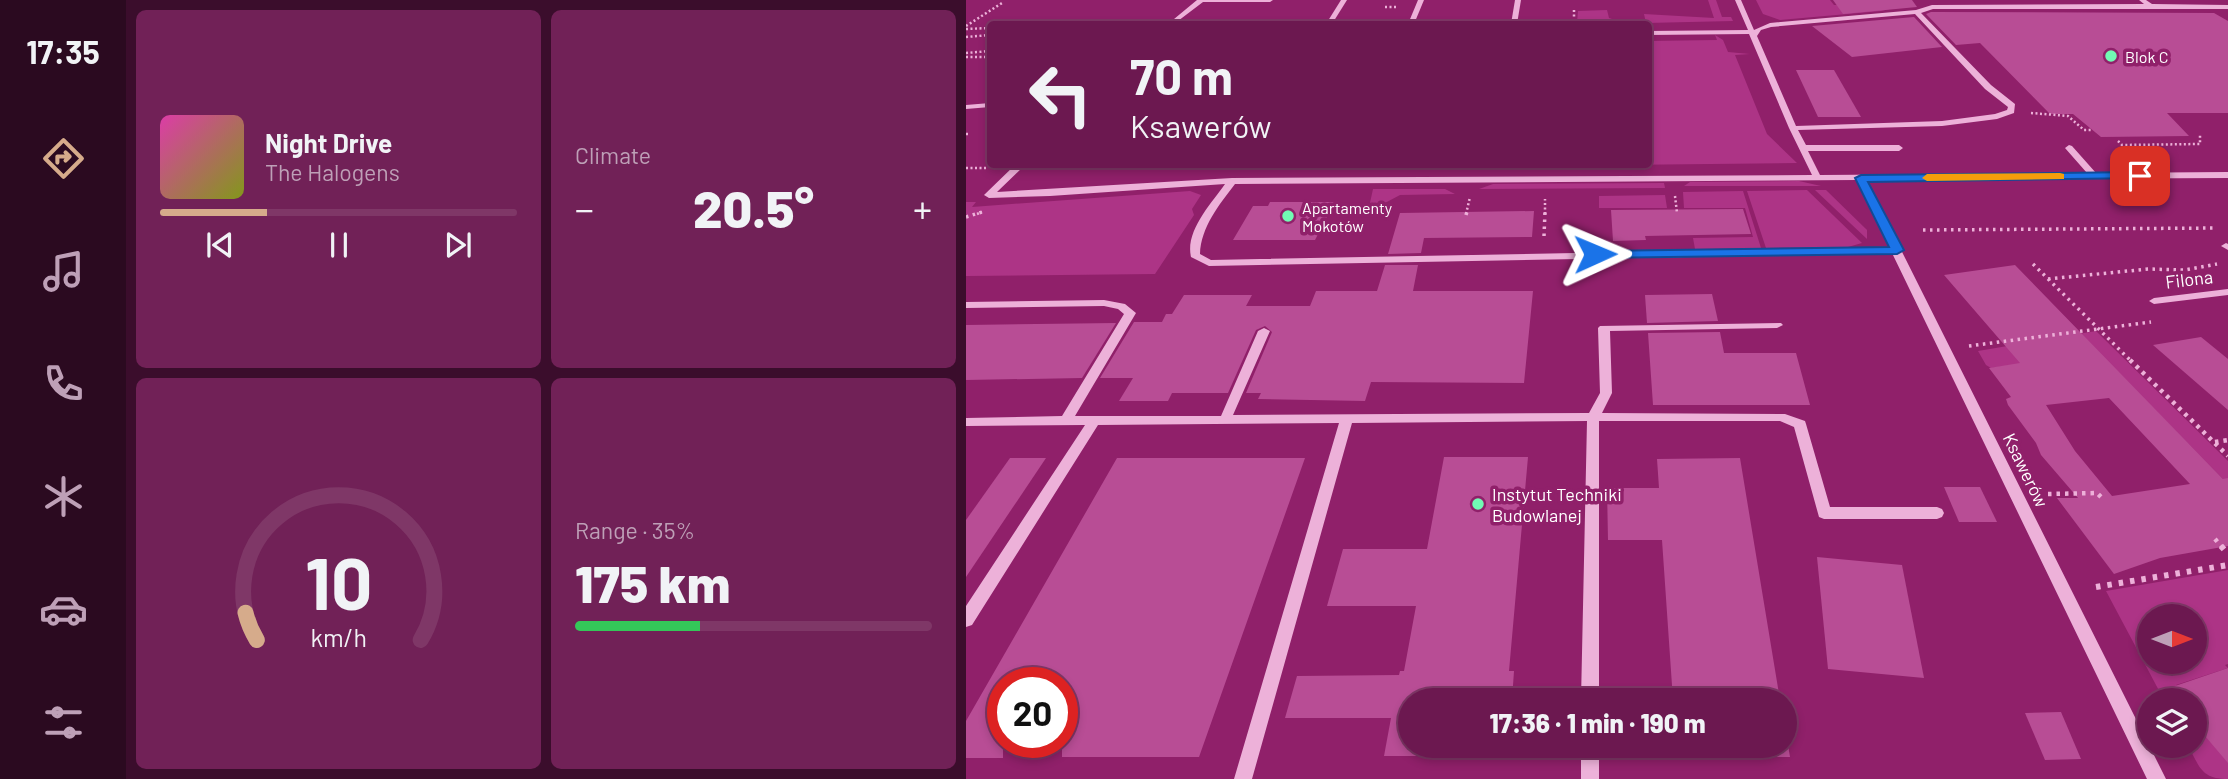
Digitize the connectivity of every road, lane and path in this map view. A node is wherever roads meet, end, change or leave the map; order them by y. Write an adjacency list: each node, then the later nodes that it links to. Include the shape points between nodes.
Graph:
1 (1203, 0): 2 (street); 15 (street)
2 (1270, 0)
3 (1344, 0): 16 (street)
4 (1421, 0): 17 (street)
5 (1518, 0): 18 (street)
6 (1738, 0): 24 (street)
7 (2142, 0): 9 (street)
8 (1002, 3): 20 (path)
9 (2151, 6): 12 (street); 14 (street, via 1948,6)
10 (1385, 7): 11 (path)
11 (1397, 7)
12 (2228, 8)
13 (1574, 10): 19 (path)
14 (1917, 12): 24 (street, via 1819,18 1770,25); 32 (street, via 1988,87 2006,99 2011,111 1991,118 1895,126)
15 (1175, 21)
16 (1331, 21)
17 (1412, 21)
18 (1514, 21)
19 (1574, 21)
20 (966, 28): 21 (path)
21 (987, 29)
22 (1652, 33): 24 (street)
23 (987, 34): 25 (path)
24 (1752, 34): 32 (street)
25 (966, 37)
26 (987, 50): 27 (path)
27 (966, 53): 28 (path)
28 (987, 56)
29 (987, 105): 30 (street)
30 (966, 107)
31 (2023, 109): 33 (path, via 2068,116 2084,130)
32 (1793, 128): 38 (street)
33 (2091, 130)
34 (2200, 135): 37 (path, via 2200,144)
35 (2118, 141): 37 (path, via 2122,145)
36 (2176, 141): 37 (path)
37 (2180, 144)
38 (1802, 148): 39 (street); 44 (street)
39 (1899, 148)
40 (2069, 148): 43 (street)
41 (1018, 168): 46 (street, via 989,195 1052,195)
42 (2228, 175): 43 (street)
43 (2094, 176): 45 (street)
44 (1817, 177): 45 (street); 46 (street)
45 (1861, 178): 52 (street, Ksawerów)
46 (1232, 181): 53 (street, via 1194,243 1195,255 1209,263)
47 (1546, 191): 53 (path)
48 (966, 217): 49 (path)
49 (972, 217)
50 (2228, 228): 51 (path)
51 (1923, 230)
52 (1897, 250): 53 (street); 86 (street, Ksawerów)
53 (1544, 255)
54 (2228, 263): 56 (path)
55 (2032, 264): 56 (path)
56 (2048, 279): 62 (path)
57 (2228, 292): 58 (street, Filona)
58 (2154, 302)
59 (966, 305): 67 (street, via 1104,303 1130,313)
60 (2160, 320): 62 (path)
61 (1777, 325): 65 (street, via 1604,328 1606,393)
62 (2098, 329): 64 (path); 72 (path)
63 (1264, 331): 68 (street)
64 (1968, 346)
65 (1593, 417): 66 (street); 76 (street, via 1781,417 1800,425 1824,513); 82 (street)
66 (1347, 419): 68 (street); 84 (street)
67 (1066, 420): 69 (street); 70 (street)
68 (1224, 420): 69 (street)
69 (1094, 421): 81 (street)
70 (966, 422)
71 (2228, 440): 72 (path)
72 (2214, 442): 73 (path)
73 (2228, 456)
74 (2048, 494): 75 (path, via 2097,493)
75 (2101, 497)
76 (1937, 513)
77 (2215, 539): 78 (path)
78 (2228, 554)
79 (2228, 565): 80 (path)
80 (2096, 587)
81 (966, 620)
82 (1590, 688)
83 (1590, 758): 85 (street)
84 (1243, 779)
85 (1590, 779)
86 (2157, 779)

